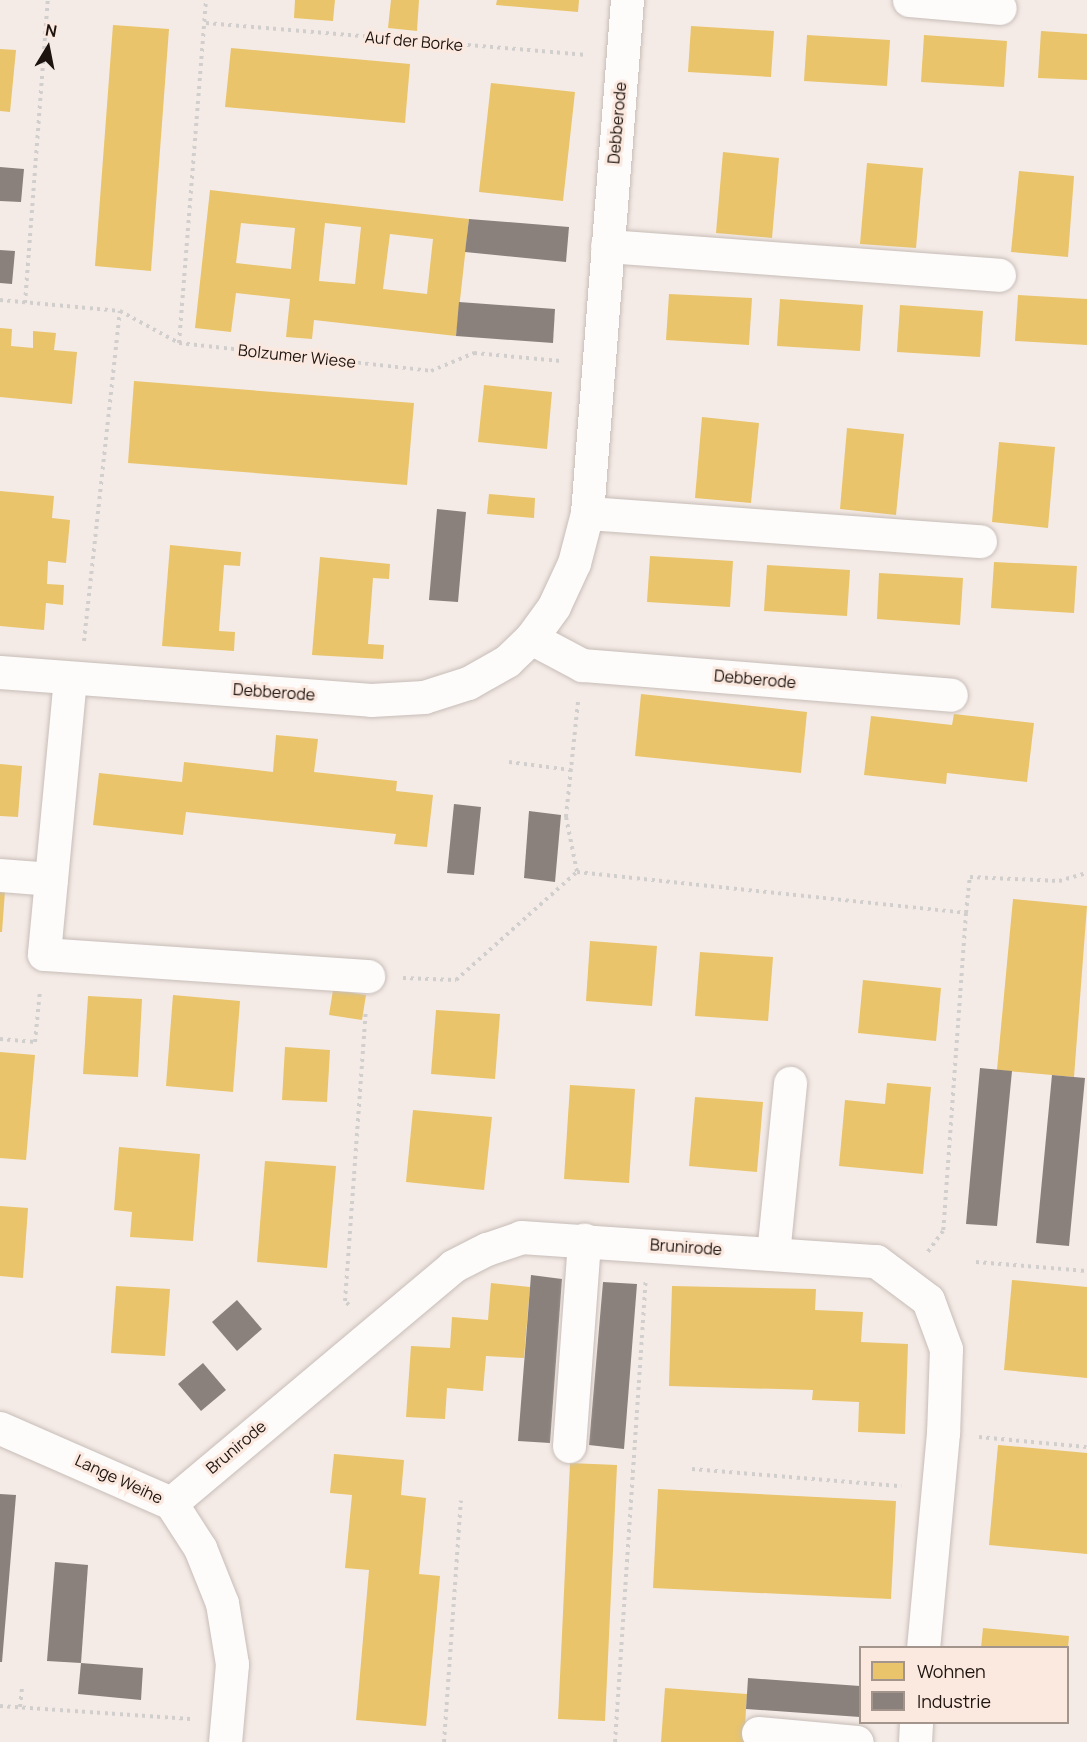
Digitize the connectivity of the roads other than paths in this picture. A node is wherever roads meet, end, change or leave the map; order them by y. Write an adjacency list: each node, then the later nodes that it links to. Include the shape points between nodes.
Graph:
1 (627, 0): 4 (street, Debberode)
2 (909, 0): 3 (street)
3 (1000, 8)
4 (607, 246): 5 (street); 6 (street, Debberode)
5 (999, 275)
6 (586, 513): 7 (street); 8 (street, Debberode, via 574,563 554,606)
7 (980, 541)
8 (531, 638): 10 (street, Debberode, via 507,661 468,683 424,698 371,700); 11 (street, Debberode, via 582,665)
9 (0, 672): 10 (street, Debberode)
10 (75, 678): 13 (street)
11 (951, 695)
12 (0, 874): 13 (street)
13 (51, 879): 14 (street, via 44,954)
14 (368, 976)
15 (790, 1083): 17 (street)
16 (584, 1240): 17 (street, Brunirode); 19 (street); 20 (street, Brunirode, via 521,1237 453,1266)
17 (773, 1254): 21 (street, Brunirode, via 876,1261 928,1300 946,1349 943,1433)
18 (0, 1428): 20 (street, Lange Weihe)
19 (569, 1446)
20 (171, 1503): 23 (street, Lange Weihe, via 200,1548 222,1603 232,1664)
21 (923, 1646)
22 (916, 1724): 26 (street)
23 (227, 1732)
24 (758, 1733): 25 (street)
25 (857, 1742)
26 (915, 1742)

